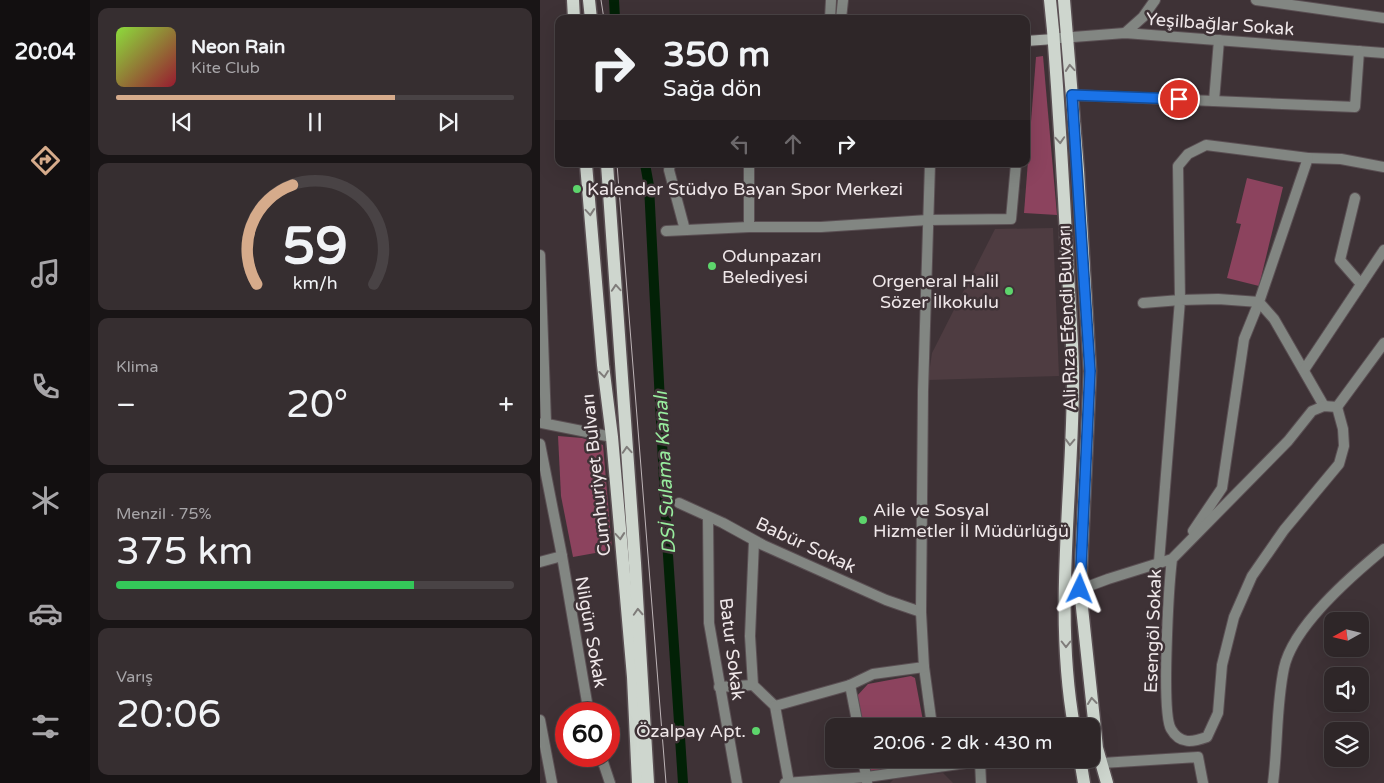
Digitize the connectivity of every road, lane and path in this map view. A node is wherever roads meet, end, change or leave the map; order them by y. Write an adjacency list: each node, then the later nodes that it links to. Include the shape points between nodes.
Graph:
1 (573, 0): 9 (main road)
2 (589, 0): 10 (main road)
3 (830, 0): 11 (street)
4 (843, 0): 12 (street)
5 (1050, 0): 16 (main road, Ali Rıza Efendi Bulvarı)
6 (1064, 0): 15 (main road, Ali Rıza Efendi Bulvarı)
7 (1155, 0): 14 (street)
8 (1256, 0): 13 (street)
9 (574, 15)
10 (591, 15)
11 (830, 15)
12 (841, 15)
13 (1384, 18)
14 (1125, 33): 15 (street, Yeşilbağlar Sokak); 17 (street, Yeşilbağlar Sokak)
15 (1067, 37): 16 (street, Yeşilbağlar Sokak); 21 (main road, Ali Rıza Efendi Bulvarı, one-way to 15)
16 (1054, 38): 18 (main road); 59 (main road, Ali Rıza Efendi Bulvarı, one-way to 59, via 1073,369)
17 (1219, 40): 19 (street, Yeşilbağlar Sokak); 22 (street)
18 (1030, 41)
19 (1359, 51): 20 (street, Yeşilbağlar Sokak); 22 (street, via 1356,107)
20 (1384, 53)
21 (1072, 95): 22 (street); 58 (main road, Ali Rıza Efendi Bulvarı, via 1090,371)
22 (1214, 101)
23 (1308, 158): 30 (street, via 1341,159); 39 (street, via 1206,145 1188,154 1178,166); 40 (street)
24 (586, 167): 47 (main road, Cumhuriyet Bulvarı, one-way to 47, via 602,365)
25 (607, 167): 80 (main road, Cumhuriyet Bulvarı, one-way to 25)
26 (670, 167): 34 (street)
27 (749, 167): 33 (street)
28 (930, 167): 32 (street)
29 (1016, 167): 32 (street, via 1011,219)
30 (1384, 167)
31 (1355, 198): 38 (street, via 1340,260)
32 (928, 220): 33 (street, via 821,227); 60 (street)
33 (749, 227): 34 (street)
34 (685, 230): 35 (street)
35 (666, 231)
36 (1384, 250): 38 (street)
37 (540, 255): 46 (street)
38 (1361, 284): 43 (street)
39 (1180, 300): 40 (street); 41 (street); 57 (street)
40 (1259, 302): 43 (street, via 1274,319); 53 (street, via 1244,339 1222,488)
41 (1143, 303)
42 (1384, 344): 45 (street)
43 (1304, 370): 44 (street)
44 (1324, 406): 45 (street); 53 (street, via 1312,411 1288,441)
45 (1337, 407): 55 (street, Esengöl Sokak, via 1344,446 1338,464 1284,530 1252,576 1234,617 1222,665 1218,713 1208,737 1193,742 1179,739 1170,728 1167,708)
46 (543, 423): 47 (street)
47 (612, 437): 79 (main road, Cumhuriyet Bulvarı, one-way to 79, via 633,676)
48 (540, 444): 54 (street, Nilgün Sokak)
49 (679, 503): 50 (street, Babür Sokak)
50 (708, 517): 51 (street, Babür Sokak); 64 (street, Batur Sokak, via 709,623)
51 (754, 541): 60 (street, Babür Sokak, via 886,600); 62 (street, via 750,636)
52 (1384, 549): 87 (street, via 1320,609 1298,636 1285,666 1278,705)
53 (1179, 551): 55 (street)
54 (562, 556): 56 (street); 65 (street, Nilgün Sokak)
55 (1172, 559): 57 (street, Esengöl Sokak)
56 (540, 562)
57 (1159, 562): 58 (street, Esengöl Sokak)
58 (1080, 589): 59 (street, Esengöl Sokak); 71 (main road, Ali Rıza Efendi Bulvarı, one-way to 58, via 1097,748)
59 (1065, 595): 69 (main road, Ali Rıza Efendi Bulvarı, one-way to 69, via 1066,656)
60 (921, 612): 61 (street)
61 (924, 667): 63 (street, via 873,674); 68 (street)
62 (753, 685): 64 (street); 66 (street)
63 (850, 685): 66 (street); 67 (street)
64 (720, 687): 81 (street, Batur Sokak)
65 (587, 702)
66 (774, 706): 82 (street)
67 (856, 718)
68 (931, 718)
69 (1073, 718)
70 (540, 720): 77 (street)
71 (1102, 763): 85 (main road, Ali Rıza Efendi Bulvarı); 86 (street, via 1198,757)
72 (605, 767): 78 (street)
73 (916, 768): 76 (street)
74 (980, 768): 83 (street)
75 (1082, 768): 84 (main road)
76 (867, 780): 82 (street)
77 (552, 783)
78 (610, 783)
79 (638, 783)
80 (648, 783)
81 (737, 783)
82 (787, 783)
83 (981, 783)
84 (1084, 783)
85 (1107, 783)
86 (1203, 783)
87 (1273, 783)

